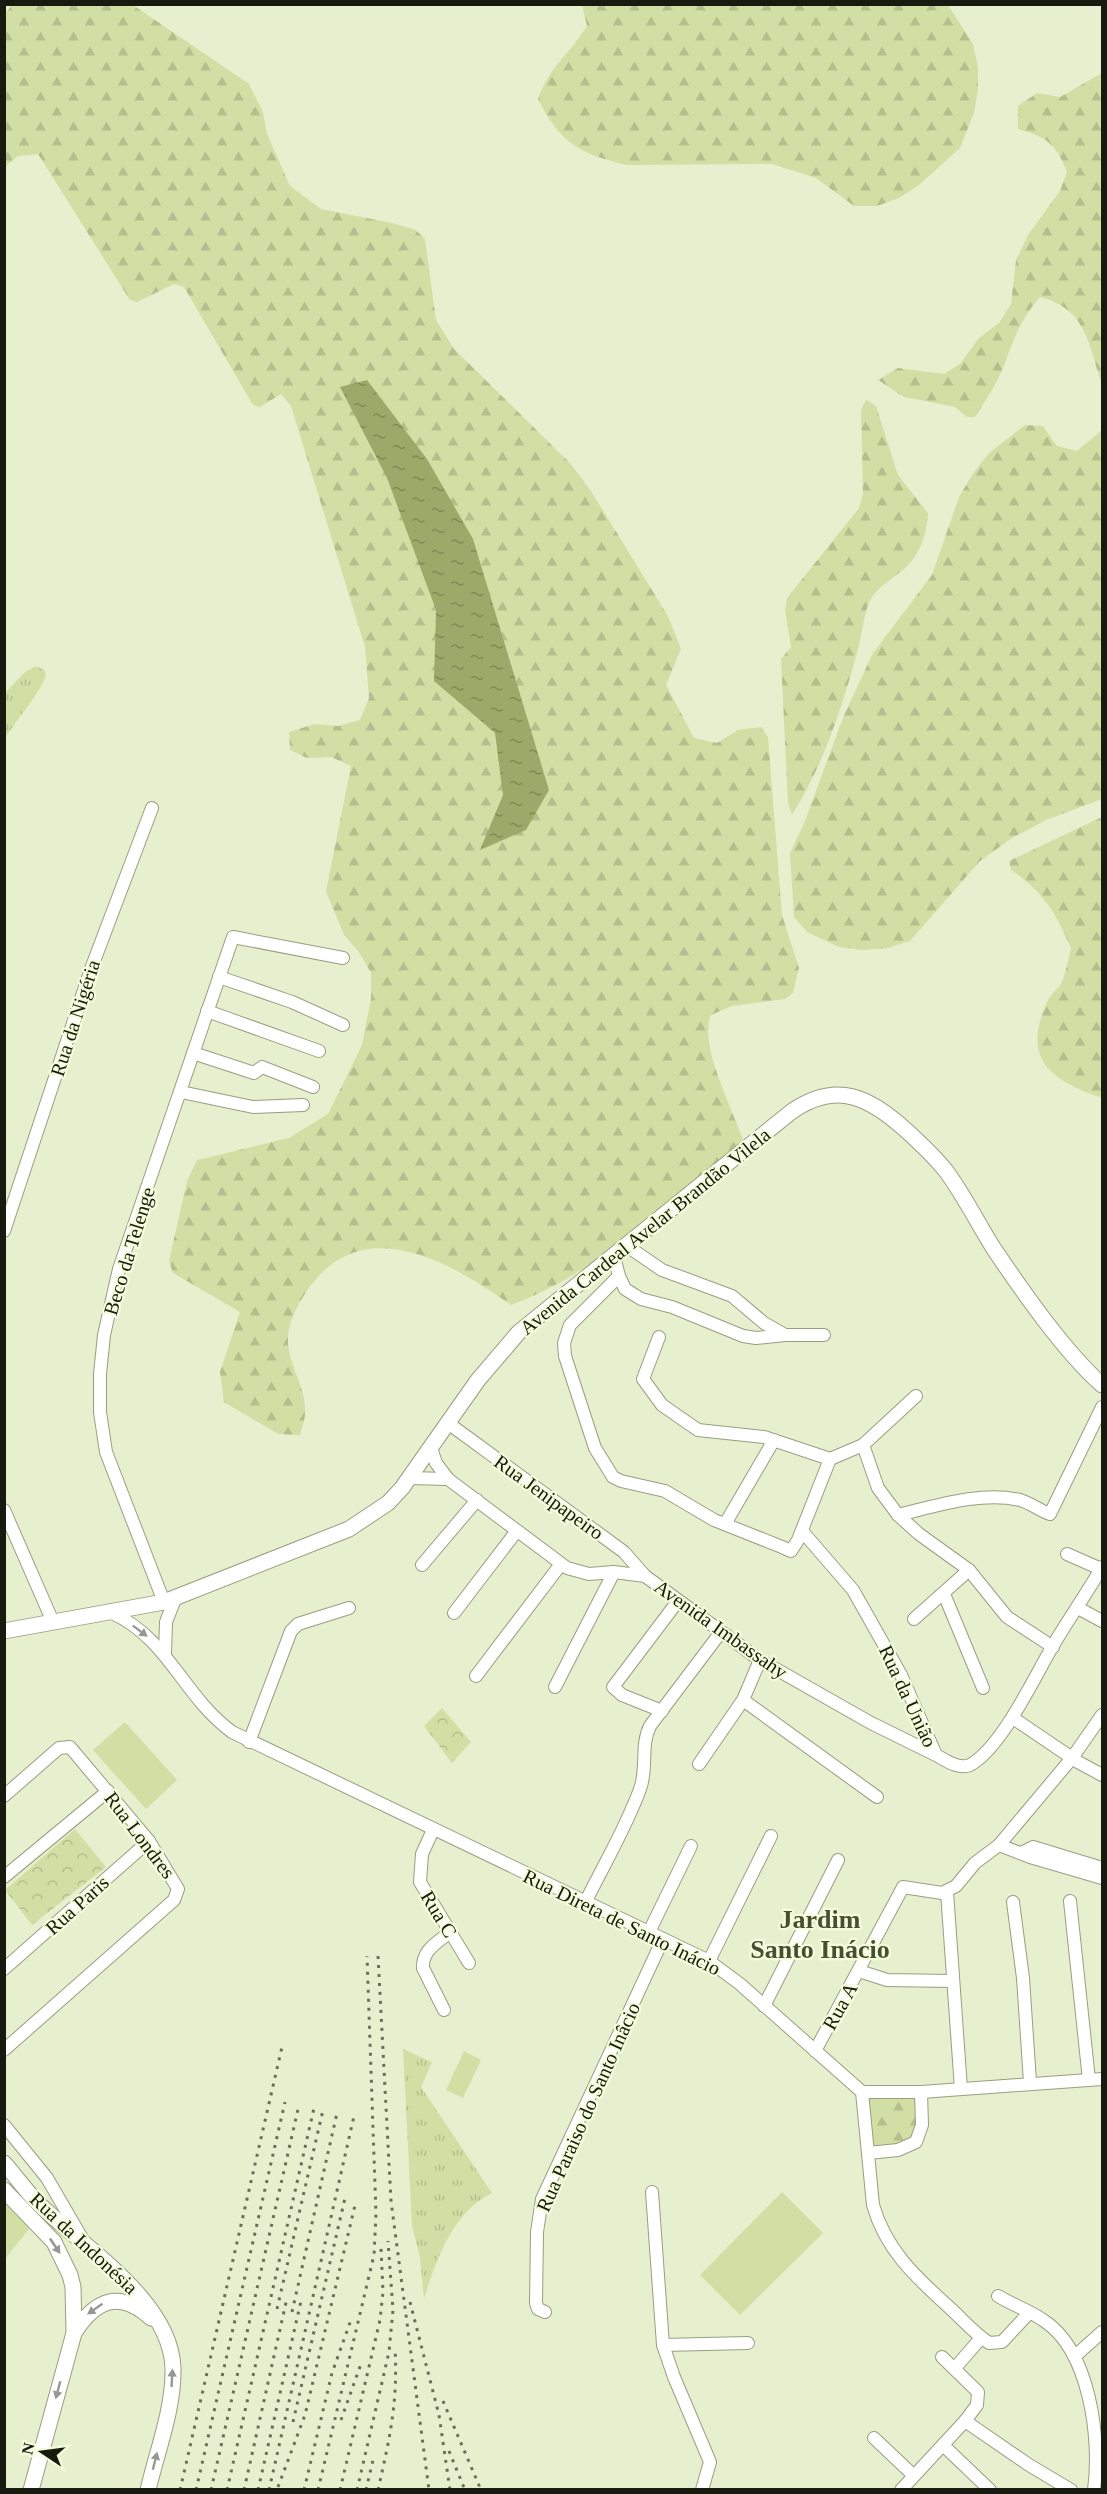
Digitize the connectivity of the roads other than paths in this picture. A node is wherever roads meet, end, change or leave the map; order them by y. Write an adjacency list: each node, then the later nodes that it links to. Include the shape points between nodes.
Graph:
1 (152, 808): 11 (street, Rua da Nigéria, via 91,969)
2 (343, 958): 3 (street, Beco da Telenge, via 233,938)
3 (219, 977): 4 (street, Beco da Telenge); 5 (street, via 292,1002)
4 (207, 1011): 6 (street); 7 (street, Beco da Telenge)
5 (343, 1025)
6 (319, 1051)
7 (194, 1053): 8 (street, via 252,1073 262,1066); 9 (street, Beco da Telenge)
8 (313, 1087)
9 (181, 1092): 10 (street, via 253,1107); 42 (street, Beco da Telenge, via 119,1269 104,1335 100,1374 106,1452)
10 (303, 1105)
11 (4, 1231)
12 (627, 1246): 13 (main road, Avenida Cardeal Avelar Brandão Vilela); 15 (street, via 662,1270 732,1296); 18 (main road, Avenida Cardeal Avelar Brandão Vilela, via 797,1108 823,1096 851,1096 870,1102 889,1116 946,1171 1014,1278)
13 (614, 1256): 14 (street); 21 (main road, Avenida Cardeal Avelar Brandão Vilela, via 519,1332 490,1364)
14 (619, 1276): 15 (street, via 625,1289 641,1299 725,1329 756,1338); 31 (street, via 570,1325 564,1343 595,1448 613,1477 665,1491)
15 (785, 1335): 16 (street)
16 (824, 1335)
17 (659, 1337): 22 (street, via 643,1379 662,1405 698,1430)
18 (1102, 1385)
19 (916, 1396): 23 (street)
20 (1102, 1407): 30 (street, via 1050,1514 1014,1499 943,1504)
21 (448, 1423): 24 (main road, Avenida Cardeal Avelar Brandão Vilela); 40 (street, Rua Jenipapeiro, via 624,1552)
22 (774, 1440): 25 (street); 31 (street)
23 (863, 1445): 25 (street); 30 (street, via 879,1488)
24 (431, 1448): 26 (main road, Avenida Cardeal Avelar Brandão Vilela); 27 (street, Avenida Imbassahy)
25 (830, 1459): 32 (street)
26 (410, 1478): 27 (street); 42 (main road, Avenida Cardeal Avelar Brandão Vilela, via 388,1503 349,1529)
27 (448, 1479): 28 (street, Avenida Imbassahy)
28 (477, 1500): 33 (street, Avenida Imbassahy); 36 (street)
29 (4, 1510): 50 (street)
30 (898, 1515): 38 (street)
31 (725, 1524): 32 (street, via 791,1551)
32 (802, 1531): 64 (street, Rua da União, via 853,1590 873,1623 909,1690)
33 (516, 1532): 35 (street, Avenida Imbassahy); 47 (street)
34 (1067, 1554): 37 (street)
35 (561, 1564): 39 (street, Avenida Imbassahy, via 589,1574); 56 (street)
36 (422, 1565)
37 (1102, 1568): 45 (street, Rua da União)
38 (969, 1570): 41 (street); 53 (street, via 1007,1617)
39 (614, 1572): 40 (street, Avenida Imbassahy); 57 (street)
40 (645, 1576): 43 (street, Avenida Imbassahy)
41 (944, 1594): 48 (street); 58 (street)
42 (170, 1600): 46 (main road, Avenida Cardeal Avelar Brandão Vilela); 54 (street)
43 (678, 1600): 52 (street, Avenida Imbassahy); 60 (street, via 613,1687)
44 (349, 1608): 63 (street, via 298,1624 291,1631)
45 (1078, 1608): 49 (street); 53 (street, Rua da União)
46 (112, 1613): 50 (main road, Avenida Cardeal Avelar Brandão Vilela); 54 (street, Rua Direta de Santo Inácio, one-way to 54, via 141,1631)
47 (454, 1613)
48 (914, 1619)
49 (1102, 1621)
50 (53, 1622): 51 (main road, Avenida Cardeal Avelar Brandão Vilela)
51 (4, 1631)
52 (721, 1632): 55 (street, Avenida Imbassahy); 60 (street)
53 (1053, 1647): 62 (street, Rua da União)
54 (165, 1653): 63 (street, Rua Direta de Santo Inácio, via 204,1708)
55 (760, 1660): 59 (street); 64 (street, Avenida Imbassahy)
56 (476, 1676)
57 (555, 1687)
58 (983, 1688)
59 (742, 1700): 66 (street); 70 (street)
60 (662, 1711): 84 (street, via 646,1734 645,1773 637,1797)
61 (1102, 1714): 65 (street)
62 (1013, 1718): 64 (street, Rua da União, via 968,1766); 65 (street)
63 (249, 1742): 71 (street, Rua Direta de Santo Inácio)
64 (936, 1755)
65 (1072, 1758): 67 (street); 74 (street)
66 (699, 1764)
67 (1102, 1775)
68 (108, 1791): 69 (street, Rua Londres, via 78,1754 64,1746); 73 (street, Rua Londres); 79 (street)
69 (4, 1796)
70 (877, 1797)
71 (433, 1830): 84 (street, Rua Direta de Santo Inácio); 85 (street, Rua C, via 422,1854 420,1882)
72 (771, 1836): 88 (street)
73 (149, 1841): 90 (street, Rua Paris); 95 (street, Rua Londres, via 177,1885 174,1900)
74 (999, 1845): 76 (street); 81 (street)
75 (691, 1846): 86 (street)
76 (1021, 1853): 78 (street, via 1033,1847); 80 (street)
77 (838, 1860): 93 (street)
78 (1102, 1868)
79 (4, 1877)
80 (1102, 1878)
81 (947, 1892): 91 (street, Rua A, via 906,1886); 92 (street)
82 (1071, 1901): 97 (street)
83 (1013, 1902): 99 (street)
84 (585, 1903): 86 (street, Rua Direta de Santo Inácio)
85 (450, 1932): 89 (street, Rua C); 94 (street, via 428,1950 423,1961)
86 (649, 1932): 87 (street, Rua Direta de Santo Inácio)
87 (663, 1939): 88 (street, Rua Direta de Santo Inácio); 110 (street, Rua Paraiso do Santo Inâcio, via 542,2199 537,2232 536,2303)
88 (709, 1961): 93 (street, Rua Direta de Santo Inácio)
89 (469, 1963)
90 (4, 1969)
91 (859, 1971): 92 (street, via 887,1980); 96 (street, Rua A)
92 (952, 1981): 100 (street)
93 (764, 2006): 96 (street, Rua Direta de Santo Inácio)
94 (444, 2010)
95 (4, 2050)
96 (815, 2051): 101 (street, Rua Direta de Santo Inácio)
97 (1089, 2079): 98 (street); 99 (street)
98 (1102, 2079)
99 (1030, 2082): 100 (street)
100 (962, 2089): 102 (street)
101 (862, 2092): 102 (street); 104 (street)
102 (921, 2092): 104 (street, via 922,2125 916,2142 898,2150)
103 (4, 2125): 108 (street, via 47,2178)
104 (868, 2153): 115 (street, via 873,2205 892,2251)
105 (4, 2163): 108 (main road, Rua da Indonésia, via 36,2201)
106 (4, 2190): 114 (main road, Rua da Indonésia, one-way to 114, via 54,2242 62,2257 73,2287)
107 (652, 2192): 117 (street)
108 (85, 2244): 112 (main road, Rua da Indonésia, via 141,2296)
109 (998, 2296): 111 (street)
110 (545, 2312)
111 (1028, 2314): 115 (street, via 1002,2342 994,2344); 118 (street, via 1043,2320)
112 (160, 2326): 114 (main road, one-way to 114, via 137,2307 108,2301 84,2317); 127 (main road, Rua da Indonésia, one-way to 112, via 172,2384 171,2356)
113 (1102, 2332): 118 (street)
114 (74, 2333): 126 (main road, Rua da Indonésia, one-way to 126)
115 (981, 2338): 120 (street)
116 (748, 2343): 117 (street)
117 (663, 2345): 128 (street, via 710,2462)
118 (1075, 2356): 125 (street, via 1095,2430)
119 (942, 2357): 120 (street)
120 (955, 2368): 121 (street, via 978,2392 977,2405)
121 (965, 2421): 123 (street); 131 (street)
122 (874, 2438): 124 (street)
123 (943, 2445): 124 (street); 130 (street)
124 (913, 2475): 129 (street)
125 (1097, 2484)
126 (31, 2490)
127 (148, 2490)
128 (702, 2490)
129 (901, 2490)
130 (990, 2490)
131 (1071, 2490)

